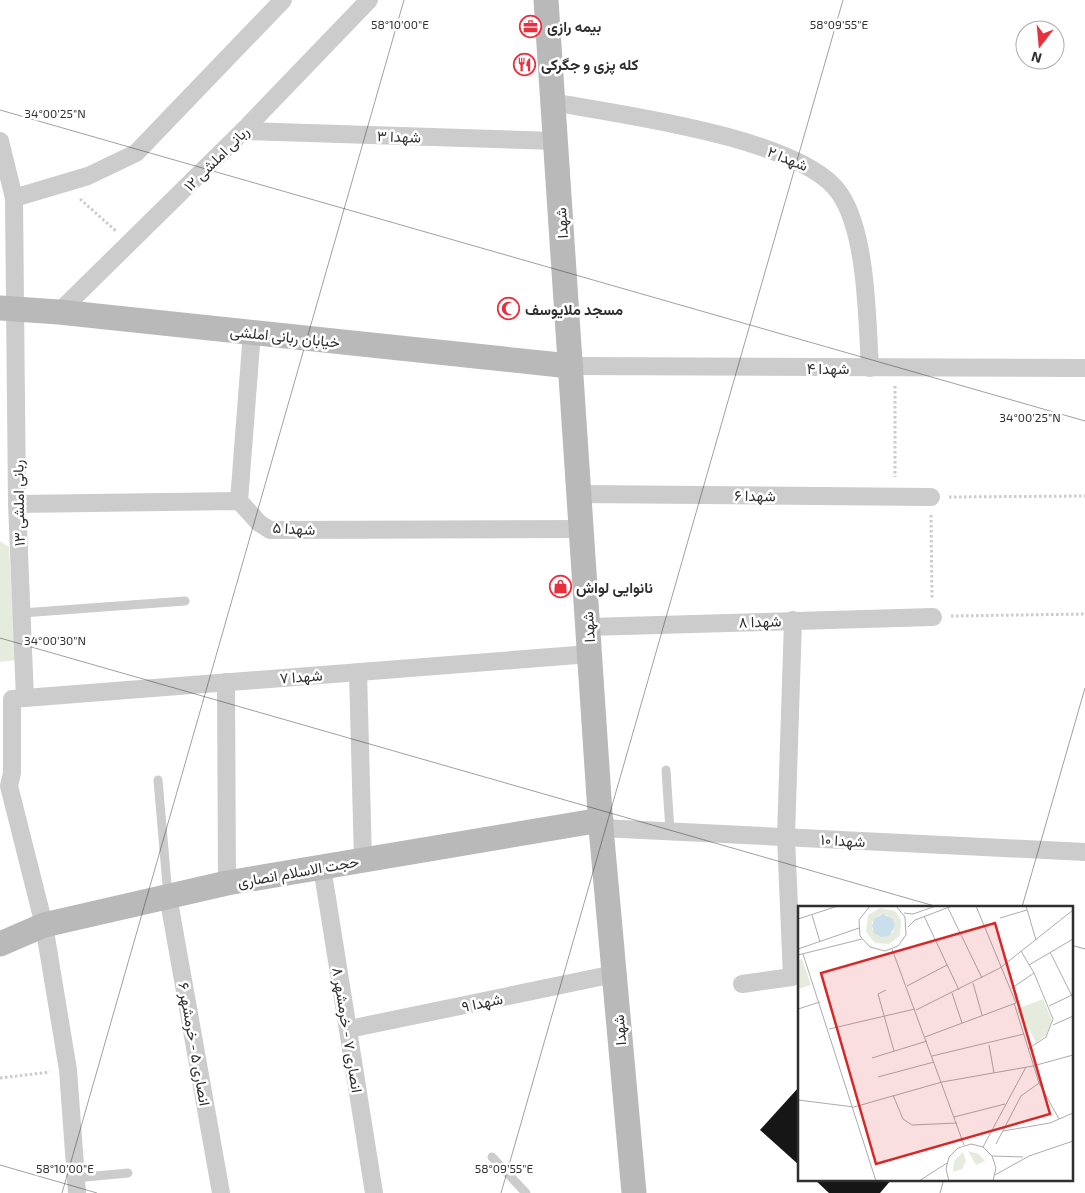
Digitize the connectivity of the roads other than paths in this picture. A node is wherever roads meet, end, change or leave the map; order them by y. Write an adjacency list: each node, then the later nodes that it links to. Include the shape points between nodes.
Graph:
1 (283, 0): 8 (street, via 136,153 88,176)
2 (369, 0): 5 (street, ربانی املشی ۱۲)
3 (546, 0): 4 (main road, شهدا)
4 (552, 102): 7 (main road, شهدا); 13 (street, شهدا ۲, via 682,126 752,144 813,168 840,192 852,218 865,282)
5 (243, 132): 7 (street, شهدا ۳); 10 (street, ربانی املشی ۱۲)
6 (0, 141): 8 (street, ربانی املشی ۱۳)
7 (555, 141): 12 (main road, شهدا)
8 (14, 198): 9 (street, ربانی املشی ۱۳)
9 (8, 308): 10 (main road, خیابان ربانی املشی); 15 (street, ربانی املشی ۱۳)
10 (59, 312): 11 (main road, خیابان ربانی املشی)
11 (252, 332): 12 (main road, خیابان ربانی املشی); 18 (street)
12 (570, 366): 13 (street, شهدا ۴); 16 (main road, شهدا)
13 (870, 368): 14 (street, شهدا ۴)
14 (1085, 368)
15 (8, 414): 19 (street, ربانی املشی ۱۳)
16 (579, 494): 17 (street, شهدا ۶); 20 (main road, شهدا)
17 (931, 497)
18 (239, 502): 19 (street); 20 (street, شهدا ۵, via 270,530)
19 (16, 504): 22 (street, ربانی املشی ۱۳)
20 (581, 529): 25 (main road, شهدا)
21 (185, 601): 22 (lane)
22 (22, 613): 29 (street, ربانی املشی ۱۳)
23 (933, 617): 24 (street, شهدا ۸)
24 (793, 620): 25 (street, شهدا ۸); 35 (street)
25 (588, 627): 26 (main road, شهدا)
26 (590, 654): 27 (street, شهدا ۷); 33 (main road, شهدا)
27 (358, 672): 28 (street, شهدا ۷); 37 (street)
28 (226, 682): 29 (street, شهدا ۷); 39 (street)
29 (18, 699): 32 (street, ربانی املشی ۱۳, via 12,773)
30 (666, 770): 34 (lane)
31 (158, 780): 40 (lane)
32 (4, 788): 41 (street)
33 (601, 824): 34 (street, شهدا ۱۰); 37 (main road, حجت الاسلام انصاری); 43 (main road, شهدا)
34 (670, 831): 35 (street, شهدا ۱۰)
35 (786, 837): 36 (street, شهدا ۱۰); 44 (street, via 792,977)
36 (1085, 852)
37 (363, 860): 38 (main road, حجت الاسلام انصاری)
38 (322, 867): 39 (main road, حجت الاسلام انصاری); 45 (street, انصاری ۷ - خرمشهر ۸)
39 (227, 883): 40 (main road, حجت الاسلام انصاری)
40 (168, 896): 41 (main road, حجت الاسلام انصاری); 49 (street, انصاری ۵ - خرمشهر ۶)
41 (44, 925): 42 (main road, حجت الاسلام انصاری); 48 (street, via 68,1070)
42 (0, 944)
43 (614, 974): 45 (street, شهدا ۹); 52 (main road, شهدا)
44 (742, 984)
45 (349, 1029): 50 (street, انصاری ۷ - خرمشهر ۸)
46 (492, 1157): 51 (lane)
47 (128, 1173): 48 (lane)
48 (76, 1186)
49 (221, 1193)
50 (374, 1193)
51 (526, 1193)
52 (634, 1193)

